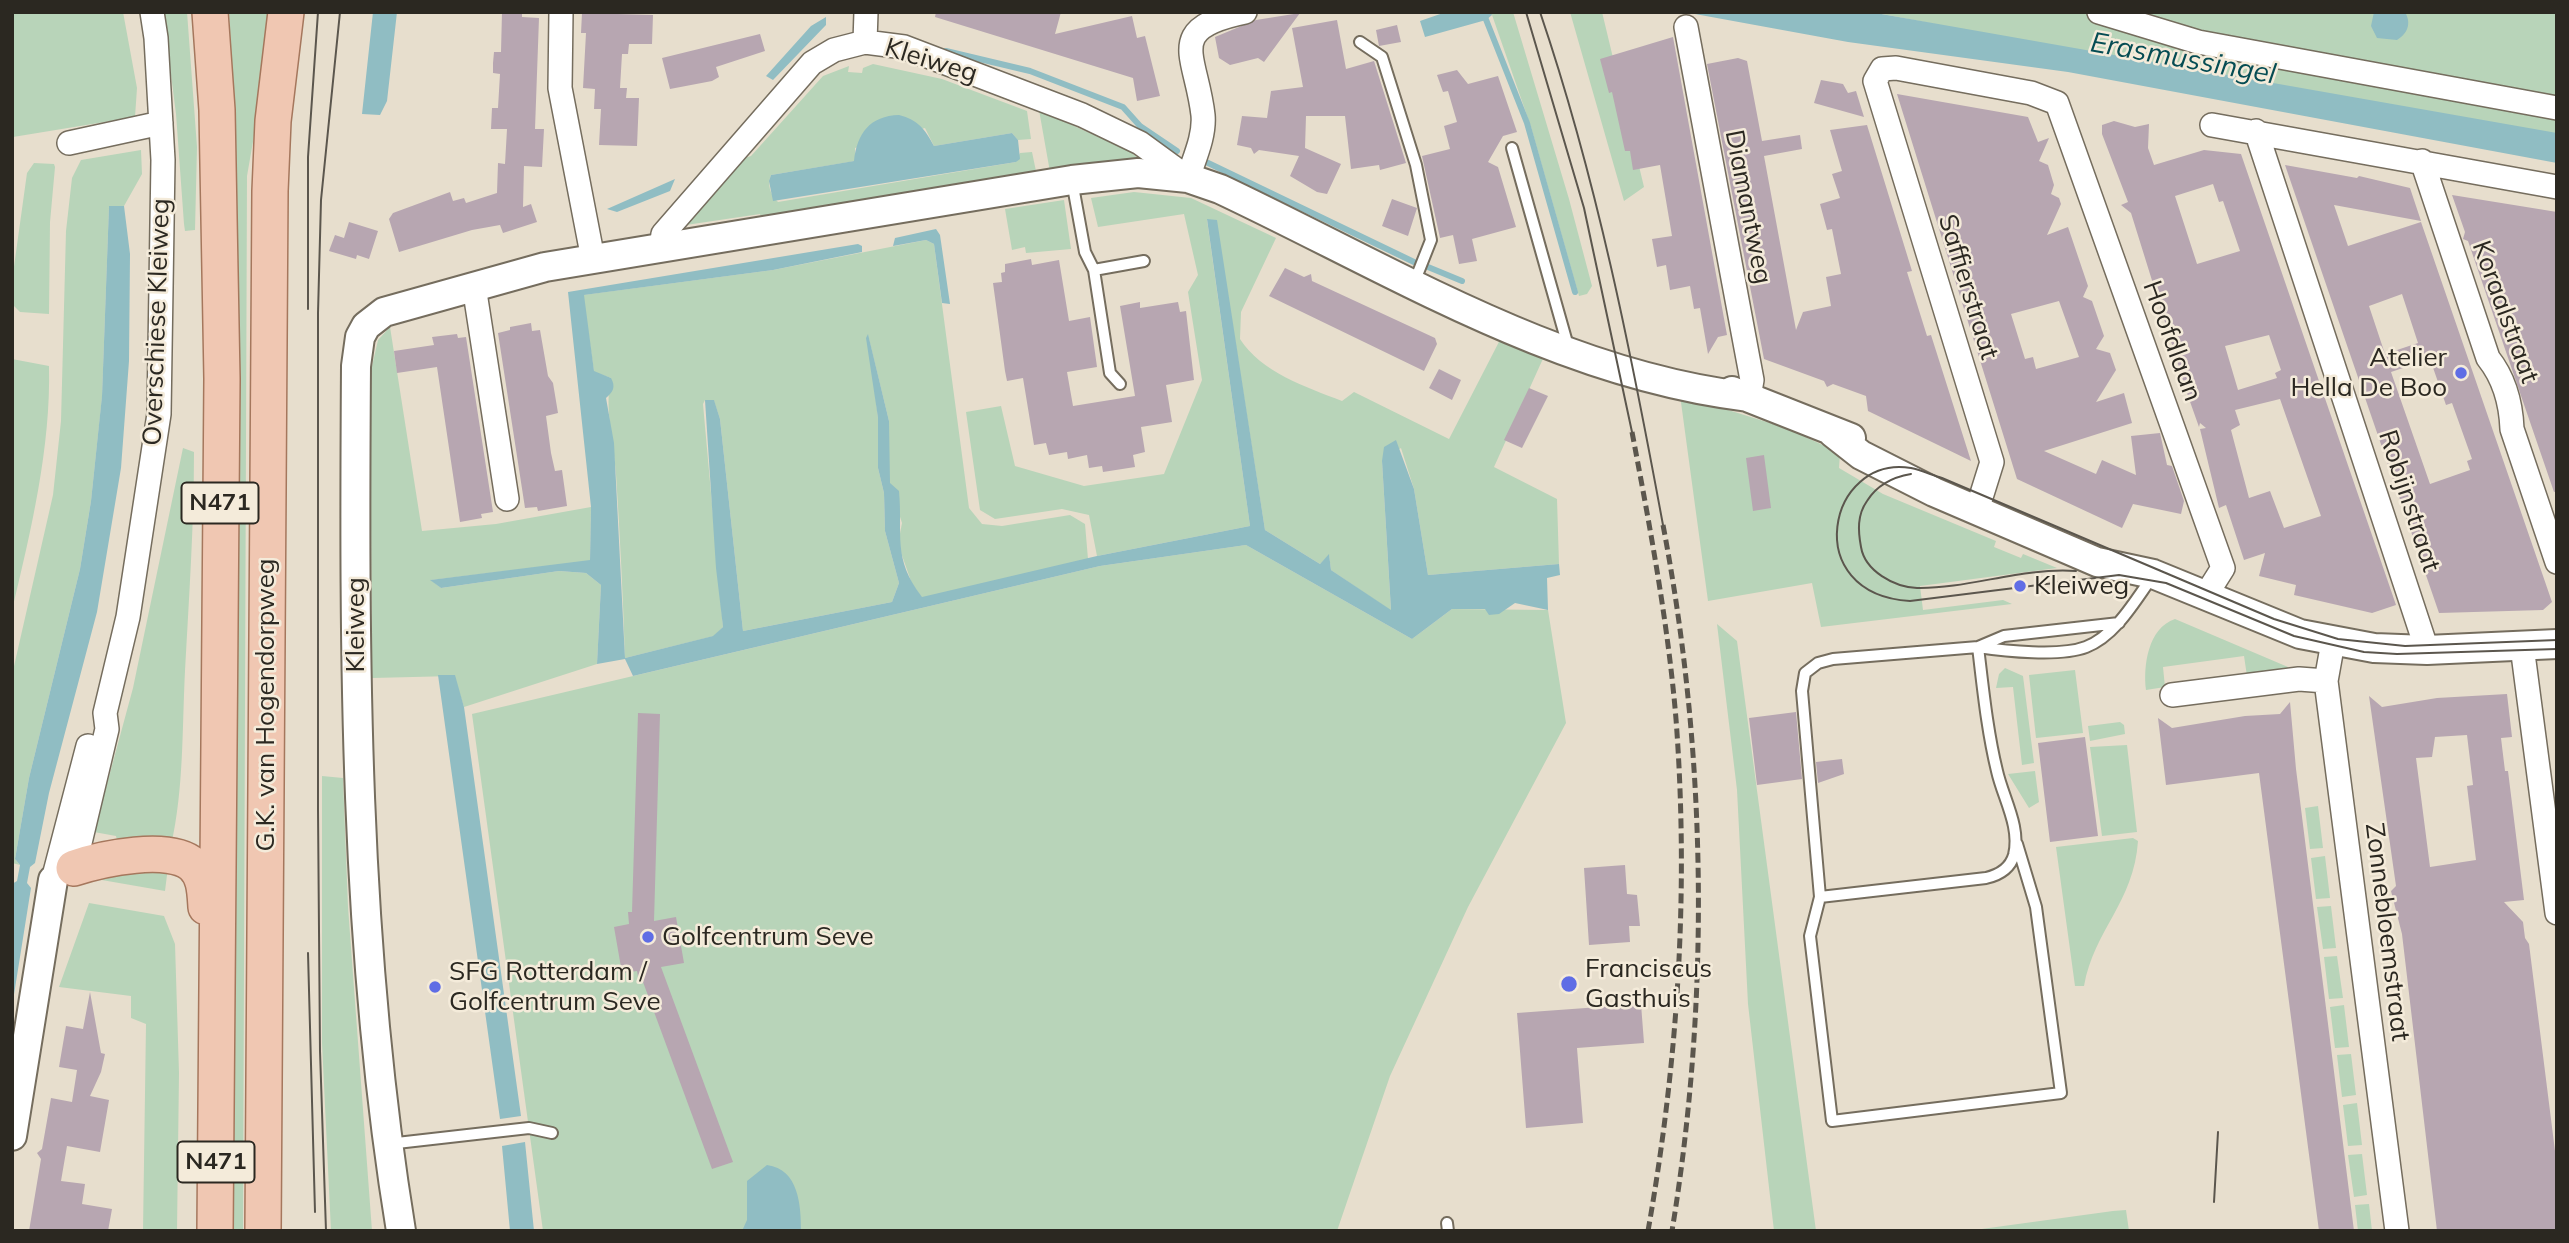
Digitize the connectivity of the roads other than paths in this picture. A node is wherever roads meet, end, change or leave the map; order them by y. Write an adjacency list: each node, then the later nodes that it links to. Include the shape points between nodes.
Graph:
1 (152, 12): 13 (street, Overschiese Kleiweg)
2 (210, 12): 49 (main road, G.K. van Hogendorpweg / N471, via 217,110 222,379)
3 (286, 12): 54 (main road, G.K. van Hogendorpweg / N471, via 270,191)
4 (561, 12): 23 (street, via 560,88)
5 (866, 12): 9 (street)
6 (1245, 12): 19 (street, via 1212,19 1198,30 1189,47 1203,128)
7 (2099, 12): 12 (street, via 2198,42)
8 (1686, 27): 31 (street, Diamantweg, via 1752,380)
9 (865, 42): 19 (street, Kleiweg, via 904,47 1082,115 1140,143); 22 (street, Kleiweg, via 834,50 812,63 663,234)
10 (1360, 42): 26 (lane, via 1382,57 1416,165 1431,240)
11 (1875, 81): 33 (street, Saffierstraat, via 1992,462); 36 (street, Hoofdlaan, via 1882,69 1896,68 2031,93 2057,103 2224,568)
12 (2557, 108)
13 (161, 123): 16 (street); 46 (street, Overschiese Kleiweg, via 159,414 128,617 104,713 107,729)
14 (2212, 125): 15 (street)
15 (2256, 131): 18 (street); 42 (street, Robijnstraat)
16 (69, 143)
17 (1512, 148): 29 (lane)
18 (2422, 161): 21 (street); 34 (street, Koraalstraat, via 2488,358 2507,397 2512,429)
19 (1188, 178): 20 (street, Kleiweg, via 1138,173); 26 (street, Kleiweg)
20 (1072, 180): 22 (street, Kleiweg); 25 (lane, via 1085,252)
21 (2557, 187)
22 (661, 248): 23 (street, Kleiweg)
23 (593, 260): 27 (street, Kleiweg)
24 (1144, 261): 25 (lane)
25 (1094, 270): 30 (lane, via 1110,373)
26 (1414, 283): 28 (street, Kleiweg)
27 (474, 286): 32 (street); 52 (street, Kleiweg, via 384,312 366,327 357,351 357,761)
28 (1466, 308): 29 (street, Kleiweg); 31 (street, Kleiweg, via 1578,356 1665,383)
29 (1566, 339): 31 (street, Kleiweg)
30 (1120, 384)
31 (1749, 397): 33 (street, Kleiweg, via 1833,433 1869,442)
32 (507, 499)
33 (1981, 502): 35 (street, Kleiweg, via 2127,555)
34 (2557, 562)
35 (2153, 575): 36 (street, Kleiweg); 37 (lane)
36 (2206, 595): 38 (street, Kleiweg, via 2300,634)
37 (2119, 623): 41 (lane, via 2004,636); 41 (lane, via 2085,647 2022,654)
38 (2333, 642): 42 (street, Kleiweg); 43 (street, Zonnebloemstraat)
39 (2557, 644): 40 (street, Kleiweg)
40 (2522, 646): 42 (street, Kleiweg); 48 (street)
41 (1978, 647): 45 (lane, via 1997,771); 47 (lane, via 1833,660 1818,663 1805,673 1802,691)
42 (2427, 650)
43 (2326, 681): 44 (street, via 2299,679); 56 (street, Zonnebloemstraat)
44 (2172, 695)
45 (2015, 836): 47 (lane, via 2014,857 2000,875); 47 (lane, via 2036,906 2061,1094 1832,1121 1810,936)
46 (64, 874): 49 (main road, via 114,856 181,859 193,865 203,880); 51 (street, Overschiese Kleiweg, via 37,989)
47 (1820, 897)
48 (2557, 913)
49 (216, 994): 53 (main road, G.K. van Hogendorpweg / N471)
50 (552, 1133): 52 (lane, via 529,1128)
51 (12, 1136)
52 (388, 1144): 55 (street, Kleiweg)
53 (215, 1231)
54 (263, 1231)
55 (401, 1231)
56 (2397, 1231)

